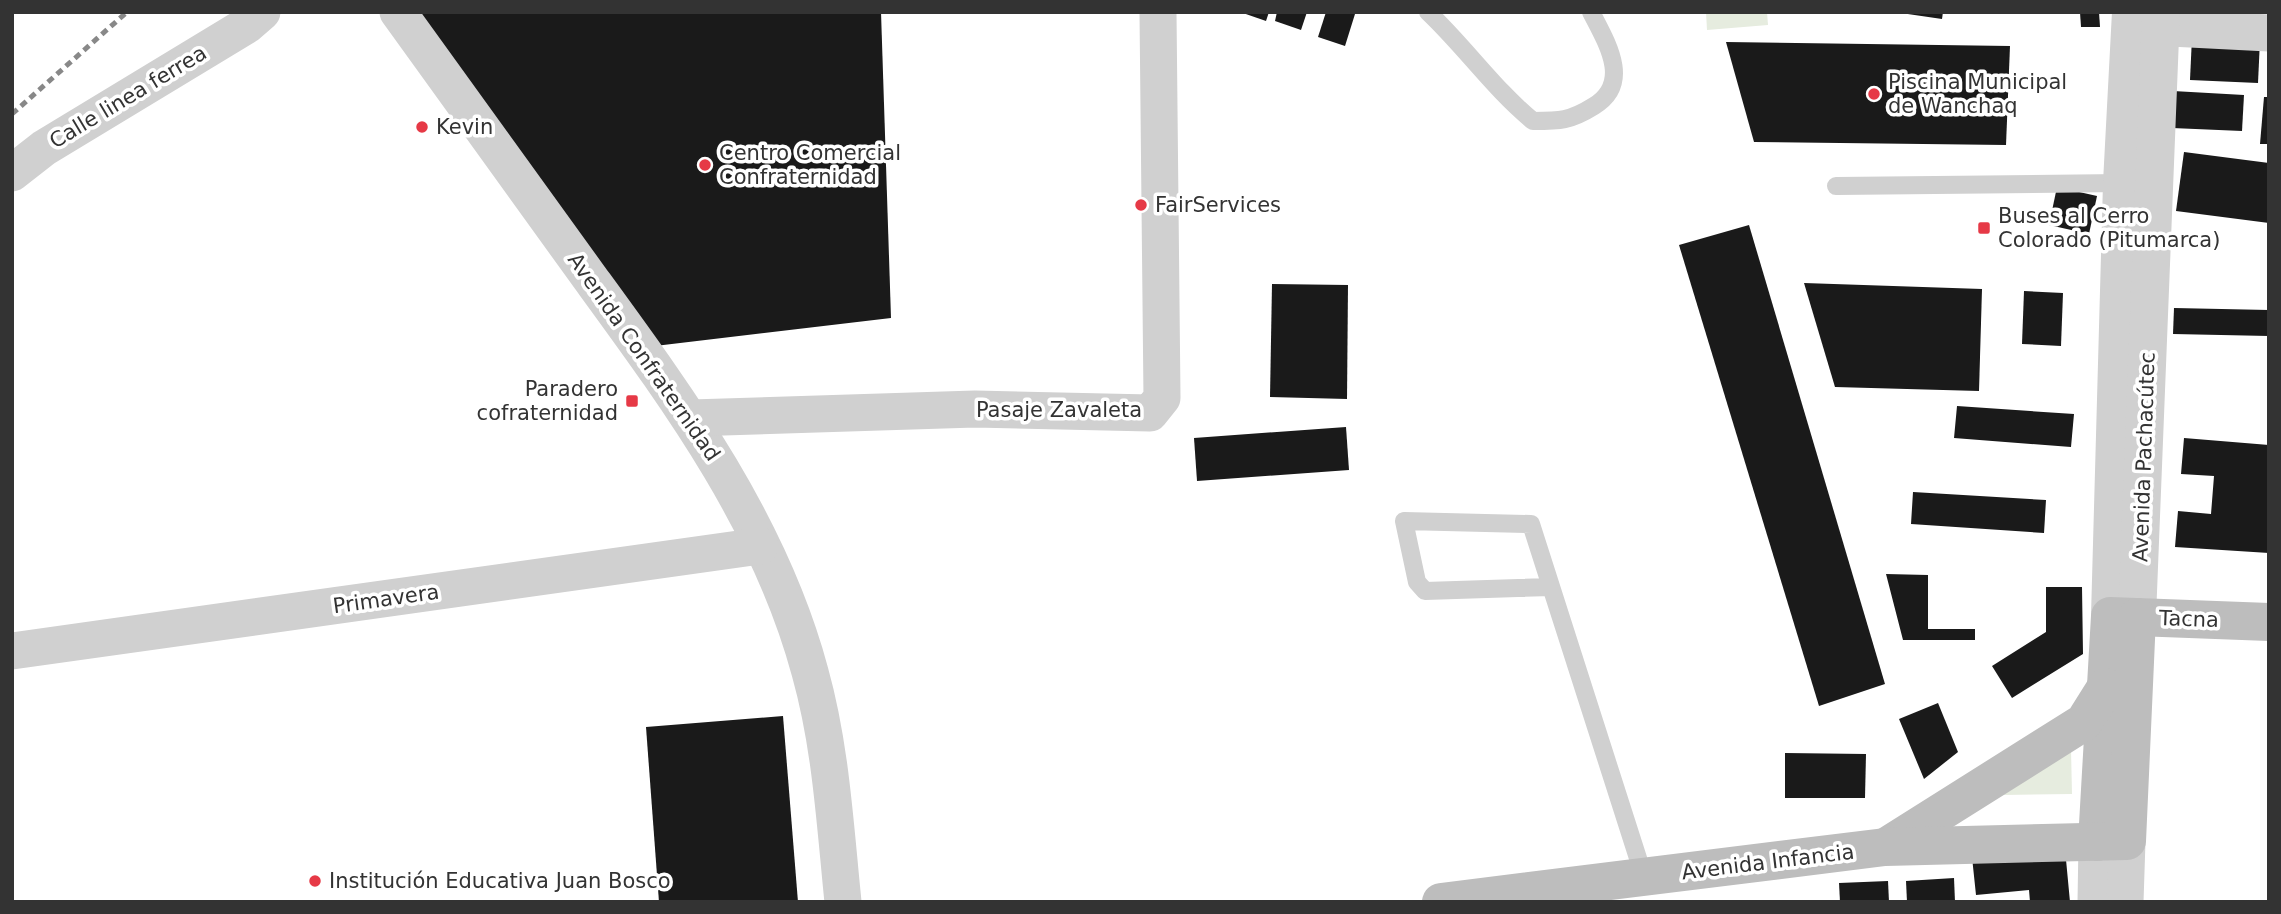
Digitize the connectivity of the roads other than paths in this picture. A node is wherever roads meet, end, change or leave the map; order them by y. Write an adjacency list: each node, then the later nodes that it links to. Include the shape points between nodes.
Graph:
1 (281, 12): 6 (street)
2 (398, 12): 12 (street, Avenida Confraternidad)
3 (1158, 12): 12 (street, Pasaje Zavaleta, via 1162,398 1150,413 975,409)
4 (1428, 12): 5 (lane, via 1532,121 1569,120 1608,98 1615,81 1612,58)
5 (1591, 12)
6 (254, 18): 9 (street, Calle linea ferrea, via 44,148)
7 (2146, 19): 8 (street); 10 (street, Avenida Pachacútec); 15 (street, Avenida Pachacútec)
8 (2269, 33)
9 (12, 173)
10 (2122, 183): 11 (lane); 15 (street, Avenida Pachacútec)
11 (1836, 186)
12 (691, 418): 13 (street, Avenida Confraternidad, via 748,515)
13 (760, 546): 17 (street, Primavera); 22 (street, Avenida Confraternidad, via 791,614 819,708 832,775)
14 (1551, 587): 14 (lane, via 1531,524 1405,521 1417,582 1426,591); 21 (lane)
15 (2124, 616): 16 (main road, Tacna); 18 (main road, Avenida Pachacútec); 19 (main road, Avenida Pachacútec)
16 (2269, 622)
17 (12, 651)
18 (2106, 687): 19 (main road, Avenida Pachacútec); 20 (main road, via 2084,722)
19 (2112, 842): 20 (main road, Avenida Infancia); 24 (street, Avenida Pachacútec); 25 (street, Avenida Pachacútec)
20 (1885, 847): 21 (main road, Avenida Infancia)
21 (1644, 877): 23 (main road, Avenida Infancia)
22 (843, 902)
23 (1441, 902)
24 (2096, 902)
25 (2125, 902)

